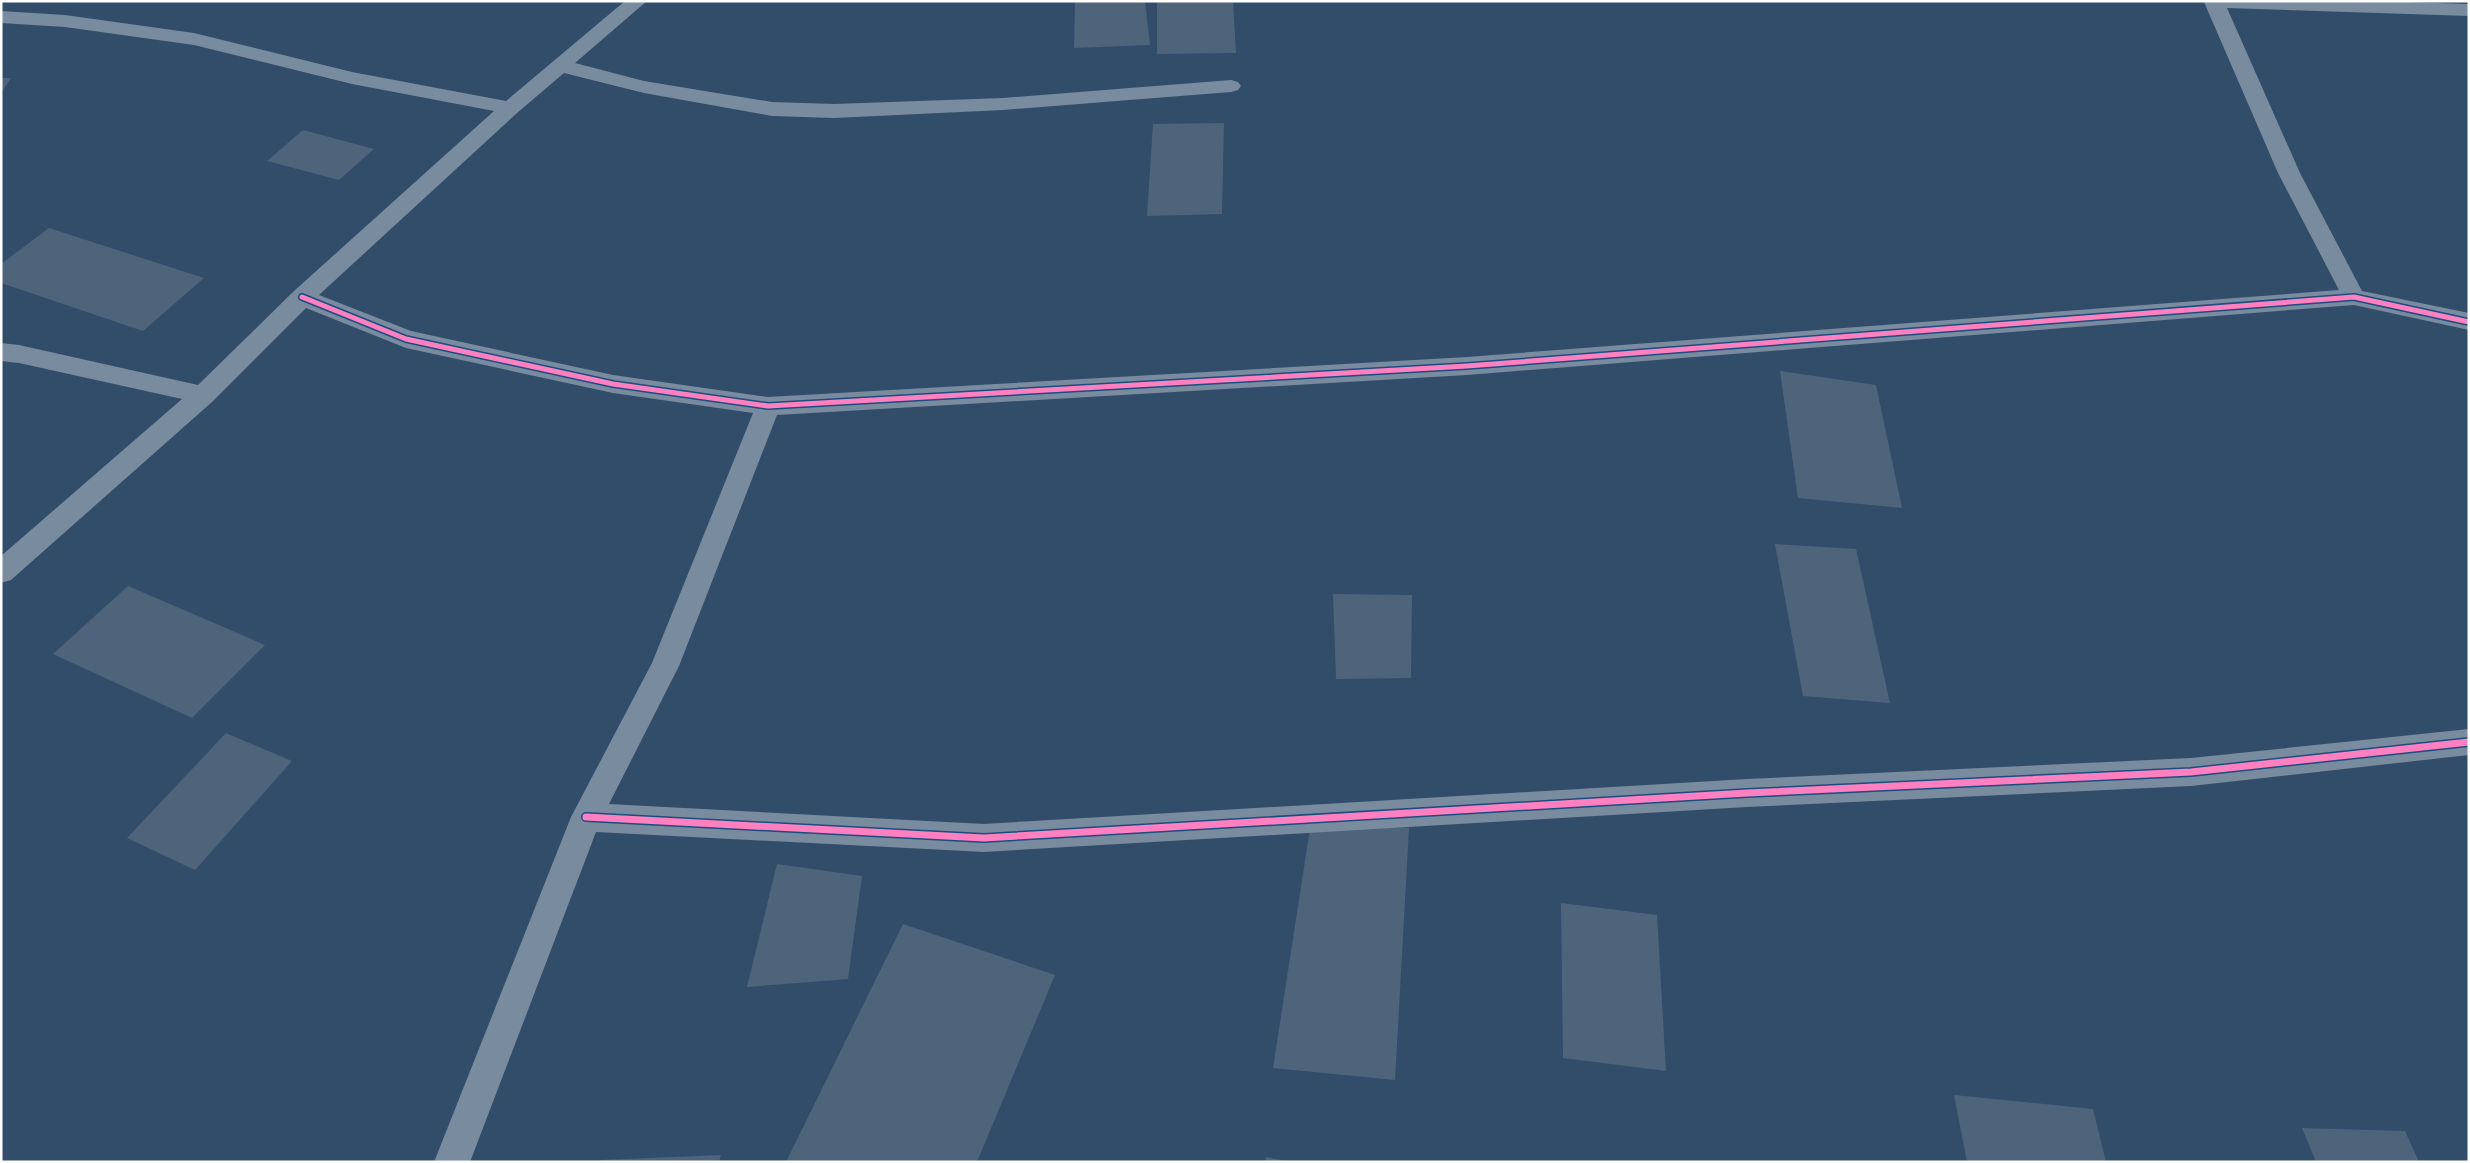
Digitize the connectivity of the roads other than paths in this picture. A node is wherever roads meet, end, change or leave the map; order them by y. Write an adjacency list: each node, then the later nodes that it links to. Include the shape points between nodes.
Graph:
1 (637, 1): 5 (street)
2 (2214, 2): 3 (street); 8 (street, via 2289,173)
3 (2469, 10)
4 (1, 17): 7 (street, via 65,21 194,39 352,78)
5 (562, 66): 6 (street, via 644,87 714,100 772,109 834,111 1002,104); 7 (street)
6 (1231, 86)
7 (510, 108): 9 (street)
8 (2354, 296): 10 (street); 13 (street, via 1466,366)
9 (302, 297): 12 (street); 13 (street, via 406,339 613,384)
10 (2469, 322)
11 (1, 352): 12 (street)
12 (203, 395): 14 (street)
13 (768, 406): 16 (street, via 665,666)
14 (1, 572)
15 (2469, 742): 16 (street, via 2191,772 1748,793 984,838)
16 (586, 817): 17 (street)
17 (452, 1162)

